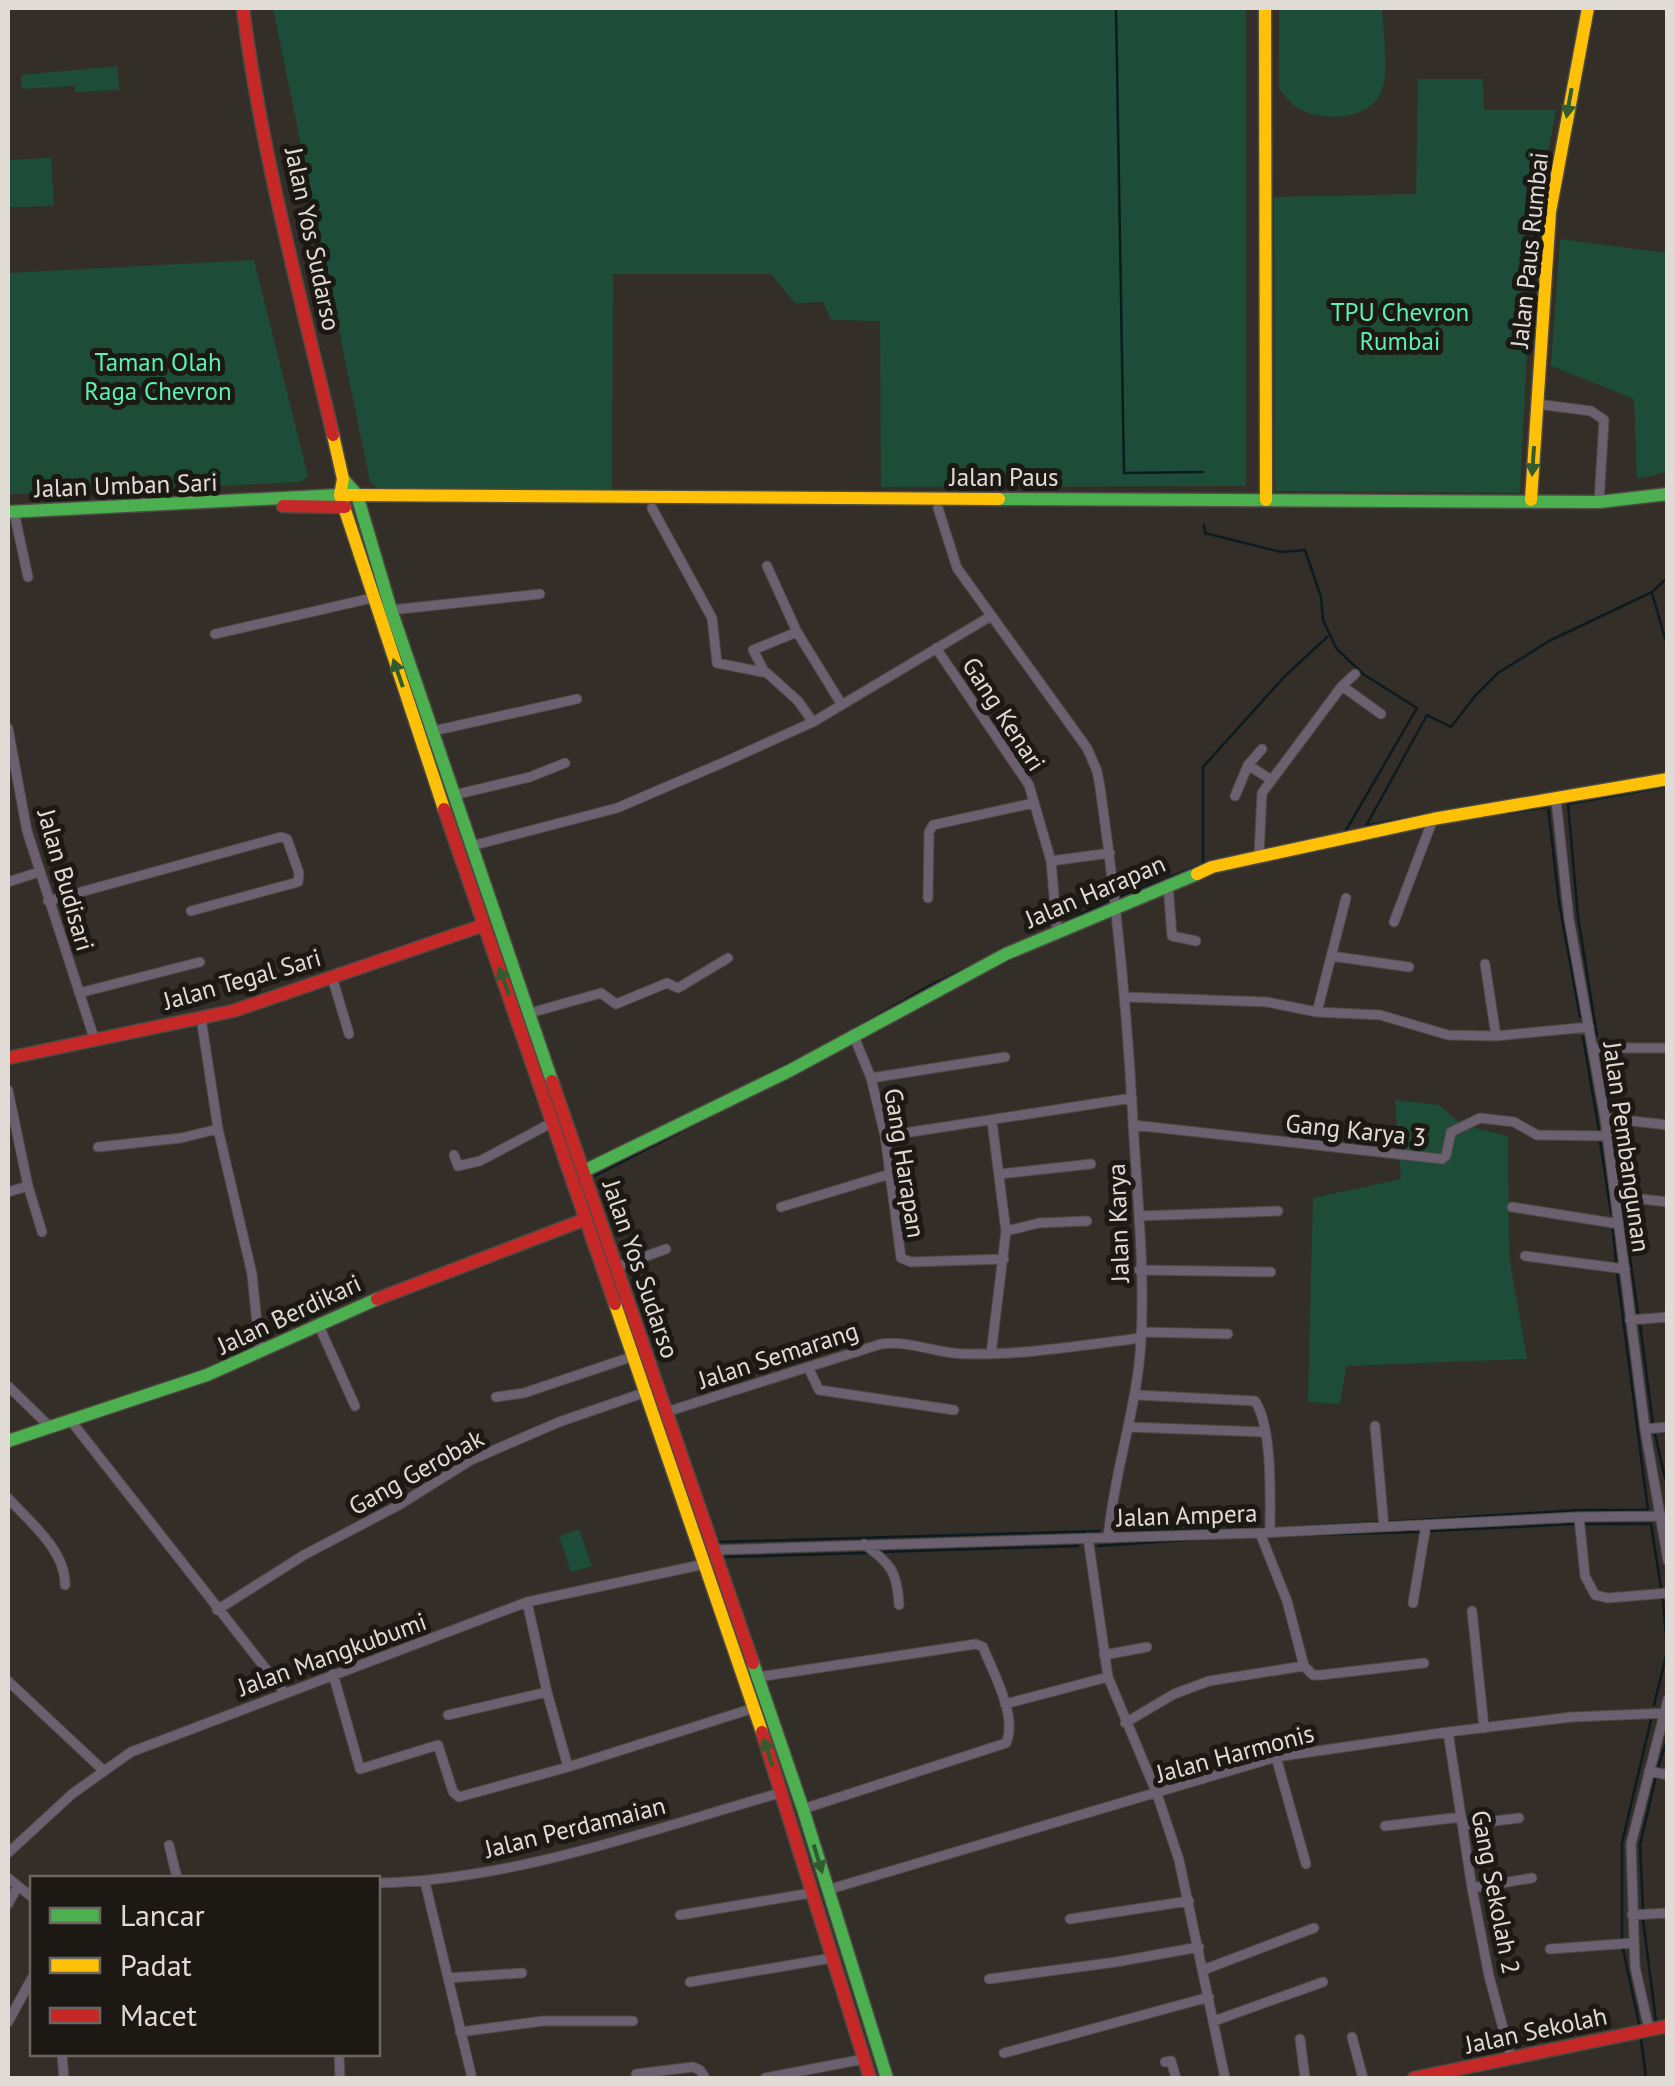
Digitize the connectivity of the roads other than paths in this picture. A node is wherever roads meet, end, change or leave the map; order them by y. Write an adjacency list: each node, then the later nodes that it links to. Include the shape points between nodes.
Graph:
1 (244, 8): 5 (main road, Jalan Yos Sudarso, via 289,248)
2 (1265, 8): 11 (main road)
3 (1588, 8): 4 (main road, Jalan Paus Rumbai, one-way to 4, via 1550,212)
4 (1538, 404): 7 (main road, Jalan Paus Rumbai, one-way to 7); 10 (street, via 1602,418)
5 (343, 479): 8 (main road, Jalan Yos Sudarso); 9 (main road, Jalan Yos Sudarso)
6 (1668, 494): 10 (main road, Jalan Paus)
7 (1530, 500): 10 (main road, Jalan Paus); 11 (main road, Jalan Paus)
8 (342, 501): 9 (main road, Jalan Paus); 15 (main road, Jalan Umban Sari); 19 (main road, Jalan Yos Sudarso)
9 (358, 501): 11 (main road, Jalan Paus); 13 (main road, Jalan Paus); 20 (main road, Jalan Yos Sudarso)
10 (1599, 502)
11 (1266, 503): 12 (main road, Jalan Paus, via 1596,512); 14 (main road, Jalan Paus)
12 (1668, 503)
13 (652, 508): 14 (main road, Jalan Paus); 25 (street, via 712,618 717,662)
14 (938, 508): 21 (street, Jalan Karya, via 957,568)
15 (11, 512): 17 (street)
16 (768, 566): 22 (street)
17 (28, 577)
18 (540, 594): 20 (street)
19 (372, 598): 23 (street); 37 (main road, Jalan Yos Sudarso, one-way to 19)
20 (391, 610): 33 (main road, Jalan Yos Sudarso)
21 (991, 616): 24 (street); 46 (street, Jalan Karya, via 1087,748 1098,771)
22 (798, 632): 25 (street, via 753,650); 29 (street)
23 (215, 634)
24 (936, 648): 29 (street); 43 (street, Gang Kenari, via 1019,766)
25 (764, 671): 31 (street)
26 (1355, 674): 27 (street)
27 (1342, 686): 30 (street); 39 (street)
28 (577, 699): 33 (street)
29 (842, 705): 31 (street)
30 (1381, 714)
31 (812, 722): 45 (street, via 617,808)
32 (8, 728): 49 (street, Jalan Budisari)
33 (433, 731): 37 (main road, Jalan Yos Sudarso)
34 (1262, 749): 36 (street)
35 (565, 763): 40 (street)
36 (1248, 765): 39 (street); 41 (street)
37 (442, 778): 40 (main road, Jalan Yos Sudarso); 58 (main road, Jalan Yos Sudarso)
38 (1668, 779): 42 (main road, Jalan Harapan)
39 (1270, 780): 47 (street, via 1260,809)
40 (454, 795): 45 (main road, Jalan Yos Sudarso)
41 (1235, 796)
42 (1556, 800): 44 (main road, Jalan Harapan); 72 (street, Jalan Pembangunan)
43 (1034, 803): 48 (street, Gang Kenari); 52 (street, via 930,828)
44 (1433, 819): 47 (main road, Jalan Harapan, via 1358,829); 57 (street)
45 (471, 846): 70 (main road, Jalan Yos Sudarso)
46 (1110, 853): 48 (street); 55 (street, Jalan Karya)
47 (1259, 855): 51 (main road, Jalan Harapan)
48 (1051, 861): 59 (street, Gang Kenari)
49 (39, 872): 50 (street); 54 (street, Jalan Budisari)
50 (8, 882)
51 (1168, 883): 55 (main road, Jalan Harapan); 60 (street, via 1172,936)
52 (928, 898)
53 (1346, 898): 61 (street)
54 (48, 901): 56 (street, via 286,838 298,882); 67 (street, Jalan Budisari)
55 (1113, 905): 59 (main road, Jalan Harapan); 68 (street, Jalan Karya)
56 (191, 911)
57 (1394, 922)
58 (484, 924): 66 (main road, Jalan Tegal Sari); 85 (main road, Jalan Yos Sudarso, one-way to 58)
59 (1056, 926): 74 (main road, Jalan Harapan)
60 (1196, 941)
61 (1331, 956): 65 (street); 69 (street)
62 (728, 958): 70 (street, via 678,988 668,983 616,1004 600,992)
63 (200, 962): 67 (street)
64 (1484, 964): 75 (street)
65 (1409, 967)
66 (332, 977): 71 (main road, Jalan Tegal Sari); 73 (street)
67 (80, 993): 76 (street, Jalan Budisari)
68 (1125, 996): 69 (street, via 1267,1002); 83 (street, Jalan Karya)
69 (1317, 1012): 75 (street, via 1380,1015 1437,1034)
70 (530, 1013): 95 (main road, Jalan Yos Sudarso)
71 (201, 1018): 76 (main road, Jalan Tegal Sari); 89 (street)
72 (1585, 1027): 75 (street); 77 (street, Jalan Pembangunan)
73 (349, 1034)
74 (854, 1036): 81 (street, Gang Harapan); 95 (main road, Jalan Harapan)
75 (1496, 1036)
76 (94, 1041): 80 (main road, Jalan Tegal Sari)
77 (1599, 1048): 78 (street); 84 (street, Jalan Pembangunan)
78 (1668, 1048)
79 (1005, 1057): 81 (street)
80 (8, 1058)
81 (871, 1078): 90 (street, Gang Harapan)
82 (8, 1090): 98 (street)
83 (1132, 1098): 86 (street); 87 (street, Jalan Karya)
84 (1606, 1118): 88 (street); 91 (street, Jalan Pembangunan)
85 (553, 1122): 93 (street, via 480,1160 458,1166); 106 (main road, Jalan Yos Sudarso)
86 (992, 1122): 90 (street); 97 (street)
87 (1133, 1125): 91 (street, Gang Karya 3, via 1442,1159 1451,1132 1480,1118 1514,1122 1537,1135); 105 (street, Jalan Karya)
88 (1668, 1125)
89 (218, 1129): 92 (street); 124 (street, via 252,1274)
90 (886, 1136): 96 (street, Gang Harapan)
91 (1608, 1136): 100 (street, Jalan Pembangunan)
92 (98, 1147)
93 (454, 1154)
94 (1091, 1164): 97 (street)
95 (584, 1171): 114 (main road, Jalan Yos Sudarso)
96 (890, 1174): 103 (street); 113 (street, Gang Harapan, via 901,1258)
97 (1000, 1174): 109 (street)
98 (28, 1186): 99 (street); 110 (street)
99 (8, 1192)
100 (1620, 1196): 101 (street); 108 (street, Jalan Pembangunan)
101 (1668, 1202)
102 (1512, 1207): 108 (street)
103 (781, 1208)
104 (1278, 1210): 105 (street)
105 (1139, 1216): 116 (street, Jalan Karya)
106 (586, 1219): 118 (main road, Jalan Yos Sudarso); 121 (main road, Jalan Berdikari, via 414,1282)
107 (1087, 1222): 109 (street)
108 (1620, 1224): 115 (street, Jalan Pembangunan)
109 (1006, 1230): 113 (street)
110 (42, 1232)
111 (666, 1250): 114 (street)
112 (1525, 1256): 115 (street)
113 (1004, 1259): 125 (street)
114 (616, 1268): 118 (main road, Jalan Yos Sudarso)
115 (1624, 1269): 120 (street, Jalan Pembangunan)
116 (1139, 1270): 117 (street); 123 (street, Jalan Karya)
117 (1271, 1272)
118 (620, 1298): 126 (main road, Jalan Yos Sudarso); 134 (main road, Jalan Yos Sudarso)
119 (1668, 1317): 120 (street)
120 (1630, 1320): 140 (street, Jalan Pembangunan)
121 (319, 1326): 124 (main road, Jalan Berdikari); 132 (street)
122 (1228, 1334): 123 (street, Jalan Semarang)
123 (1141, 1335): 125 (street, Jalan Semarang); 130 (street, Jalan Karya)
124 (260, 1354): 135 (main road, Jalan Berdikari)
125 (992, 1354): 127 (street, Jalan Semarang, via 900,1342)
126 (634, 1356): 129 (main road, Jalan Yos Sudarso); 131 (street)
127 (808, 1368): 133 (street, via 819,1390); 134 (street, Jalan Semarang)
128 (8, 1386): 136 (street)
129 (646, 1392): 154 (main road, Jalan Yos Sudarso); 160 (street, Gang Gerobak, via 471,1460)
130 (1136, 1396): 139 (street, Jalan Karya); 141 (street, via 1247,1398 1258,1406)
131 (496, 1397)
132 (356, 1406)
133 (954, 1410)
134 (666, 1412): 152 (main road, Jalan Yos Sudarso)
135 (71, 1421): 136 (main road, Jalan Berdikari); 160 (street)
136 (48, 1425): 142 (main road, Jalan Berdikari)
137 (1375, 1426): 147 (street)
138 (1668, 1426): 140 (street)
139 (1128, 1427): 141 (street); 150 (street, Jalan Karya)
140 (1645, 1429): 145 (street, Jalan Pembangunan)
141 (1263, 1432): 148 (street, via 1270,1476)
142 (8, 1441)
143 (8, 1498): 155 (street, via 47,1541 64,1570)
144 (1579, 1516): 145 (street, Jalan Ampera); 146 (street, Jalan Ampera); 156 (street, via 1585,1576 1595,1595)
145 (1662, 1516): 153 (street, Jalan Pembangunan)
146 (1426, 1524): 147 (street, Jalan Ampera); 158 (street)
147 (1384, 1526): 148 (street, Jalan Ampera)
148 (1266, 1533): 150 (street, Jalan Ampera); 165 (street)
149 (1088, 1538): 150 (street, Jalan Ampera); 151 (street, Jalan Ampera); 163 (street)
150 (1108, 1538)
151 (864, 1544): 152 (street, Jalan Ampera); 159 (street, via 896,1574)
152 (713, 1550): 167 (main road, Jalan Yos Sudarso)
153 (1668, 1560)
154 (705, 1564): 157 (street, Jalan Mangkubumi); 174 (main road, Jalan Yos Sudarso)
155 (65, 1586)
156 (1668, 1593)
157 (527, 1602): 166 (street, Jalan Mangkubumi); 171 (street)
158 (1412, 1602)
159 (900, 1605)
160 (217, 1610): 170 (street)
161 (1472, 1611): 178 (street)
162 (1148, 1647): 163 (street)
163 (1104, 1655): 168 (street)
164 (1424, 1663): 165 (street, via 1320,1676)
165 (1304, 1666): 177 (street, via 1209,1681)
166 (333, 1674): 170 (street, Jalan Mangkubumi); 181 (street, via 362,1771 438,1745 459,1796)
167 (758, 1677): 173 (street, via 976,1644 984,1648); 187 (main road, Jalan Yos Sudarso)
168 (1108, 1677): 173 (street); 177 (street)
169 (8, 1681): 182 (street)
170 (284, 1692): 182 (street, Jalan Mangkubumi, via 131,1752)
171 (546, 1692): 176 (street); 181 (street)
172 (1668, 1699): 175 (street)
173 (1006, 1704): 187 (street, via 1010,1736 1002,1745)
174 (754, 1708): 181 (street); 185 (main road, Jalan Yos Sudarso, one-way to 174)
175 (1666, 1712): 178 (street, Jalan Harmonis); 183 (street)
176 (448, 1715)
177 (1125, 1723): 186 (street)
178 (1484, 1728): 179 (street, Jalan Harmonis)
179 (1448, 1732): 180 (street, Jalan Harmonis); 189 (street, Gang Sekolah 2)
180 (1276, 1757): 186 (street, Jalan Harmonis); 195 (street)
181 (568, 1767)
182 (104, 1771): 194 (street, Jalan Mangkubumi)
183 (1649, 1771): 184 (street); 210 (street, via 1632,1844)
184 (1668, 1775)
185 (780, 1793): 192 (main road, Jalan Yos Sudarso); 199 (street, Jalan Perdamaian, via 515,1866)
186 (1157, 1794): 203 (street, Jalan Harmonis); 206 (street)
187 (803, 1810): 190 (main road, Jalan Yos Sudarso)
188 (1519, 1818): 189 (street)
189 (1462, 1821): 191 (street); 202 (street, Gang Sekolah 2)
190 (807, 1824): 192 (main road); 203 (main road, Jalan Yos Sudarso, one-way to 203)
191 (1385, 1826)
192 (790, 1828): 204 (main road, Jalan Yos Sudarso)
193 (169, 1845): 196 (street)
194 (8, 1853)
195 (1306, 1864)
196 (177, 1876)
197 (8, 1878): 201 (street)
198 (1532, 1878): 202 (street)
199 (426, 1882): 200 (street, Jalan Perdamaian); 219 (street)
200 (380, 1883)
201 (18, 1886): 205 (street); 207 (street)
202 (1472, 1888): 234 (street, Gang Sekolah 2)
203 (827, 1890): 242 (main road, Jalan Yos Sudarso)
204 (811, 1894): 209 (street); 216 (main road, Jalan Yos Sudarso)
205 (30, 1895)
206 (1189, 1901): 211 (street); 214 (street)
207 (8, 1904)
208 (1668, 1913): 210 (street)
209 (680, 1914)
210 (1632, 1915): 213 (street)
211 (1070, 1919)
212 (1314, 1928): 217 (street)
213 (1633, 1943): 215 (street); 229 (street)
214 (1199, 1948): 217 (street); 220 (street)
215 (1550, 1949)
216 (832, 1958): 222 (street); 235 (main road, Jalan Yos Sudarso)
217 (1203, 1970): 224 (street)
218 (522, 1973): 219 (street)
219 (448, 1978): 230 (street)
220 (989, 1979)
221 (30, 1982): 227 (street)
222 (690, 1982)
223 (1323, 1982): 226 (street)
224 (1209, 1997): 226 (street); 233 (street)
225 (633, 2021): 230 (street, via 543,2021)
226 (1214, 2021): 244 (street)
227 (8, 2022)
228 (1668, 2026): 229 (main road, Jalan Sekolah)
229 (1649, 2029): 234 (main road, Jalan Sekolah)
230 (460, 2032): 238 (street)
231 (1352, 2037): 246 (street)
232 (1300, 2038): 245 (street)
233 (1004, 2053)
234 (1511, 2058): 247 (main road, Jalan Sekolah)
235 (864, 2059): 240 (street); 241 (main road, Jalan Yos Sudarso)
236 (1166, 2062): 243 (street, via 1172,2061)
237 (636, 2074): 239 (street, via 693,2067)
238 (472, 2078)
239 (705, 2078)
240 (765, 2078)
241 (870, 2078)
242 (887, 2078)
243 (1176, 2078)
244 (1225, 2078)
245 (1304, 2078)
246 (1363, 2078)
247 (1414, 2078)

